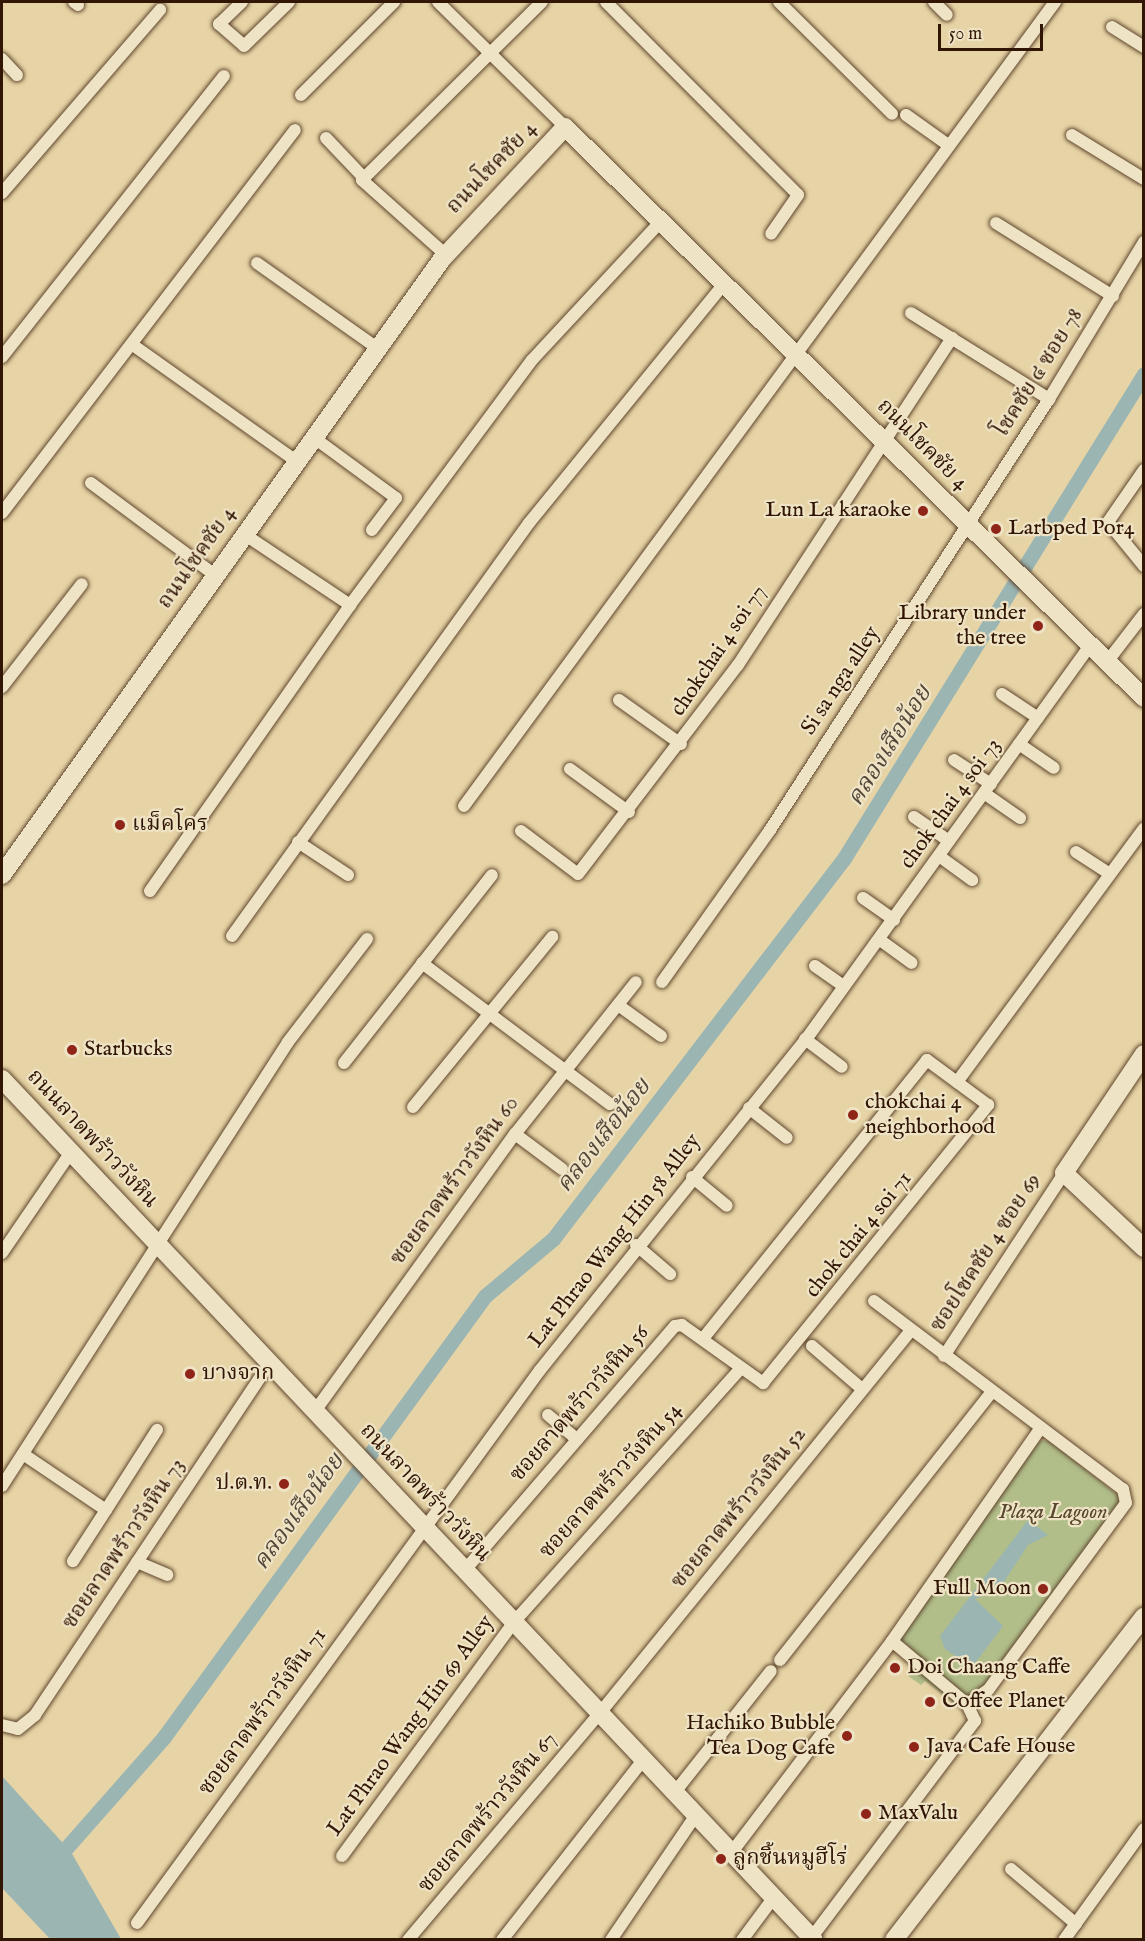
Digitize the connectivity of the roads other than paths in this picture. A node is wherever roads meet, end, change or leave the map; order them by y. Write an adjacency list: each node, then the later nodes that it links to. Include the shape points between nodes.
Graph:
1 (242, 2): 2 (street, via 219,24 244,46)
2 (289, 2)
3 (394, 2): 18 (street)
4 (438, 2): 14 (street)
5 (542, 2): 14 (street)
6 (606, 2): 31 (street, via 798,195)
7 (779, 2): 19 (street)
8 (934, 2): 11 (street)
9 (1055, 2): 25 (street)
10 (160, 10): 28 (street)
11 (947, 15)
12 (1112, 27): 13 (street)
13 (1143, 47)
14 (489, 52): 21 (street); 26 (street)
15 (2, 59): 16 (street)
16 (17, 75)
17 (224, 76): 42 (street)
18 (301, 95)
19 (892, 114)
20 (906, 115): 25 (street)
21 (565, 127): 29 (street, ถนนโชคชัย 4); 33 (street, ถนนโชคชัย 4)
22 (295, 130): 39 (street)
23 (1072, 135): 27 (street)
24 (326, 138): 26 (street)
25 (948, 145): 41 (street)
26 (363, 177): 33 (street)
27 (1143, 179)
28 (2, 193)
29 (661, 221): 35 (street, ถนนโชคชัย 4); 56 (street, via 532,360)
30 (996, 223): 36 (street)
31 (771, 234)
32 (1143, 242): 36 (street, โชคชัย ๔ ซอย 78)
33 (446, 255): 40 (street, ถนนโชคชัย 4)
34 (257, 263): 40 (street)
35 (724, 284): 41 (street, ถนนโชคชัย 4); 78 (street, via 529,523)
36 (1113, 296): 43 (street, โชคชัย ๔ ซอย 78)
37 (911, 313): 38 (street)
38 (952, 338): 43 (street); 45 (street, chokchai 4 soi 77)
39 (133, 345): 46 (street); 49 (street)
40 (376, 348): 44 (street, ถนนโชคชัย 4)
41 (797, 355): 45 (street, ถนนโชคชัย 4); 71 (street)
42 (2, 357)
43 (1049, 399): 50 (street, โชคชัย ๔ ซอย 78)
44 (313, 437): 46 (street, ถนนโชคชัย 4); 51 (street, via 396,498)
45 (883, 441): 50 (street, ถนนโชคชัย 4); 65 (street, chokchai 4 soi 77)
46 (296, 461): 52 (street, ถนนโชคชัย 4)
47 (1143, 470): 53 (street, via 1108,522)
48 (91, 483): 54 (street)
49 (2, 513)
50 (967, 524): 58 (street, ถนนโชคชัย 4); 97 (street, Si sa nga alley, via 770,830)
51 (372, 530)
52 (244, 534): 54 (street, ถนนโชคชัย 4); 56 (street)
53 (1143, 566)
54 (215, 575): 82 (street, ถนนโชคชัย 4)
55 (81, 584): 60 (street)
56 (350, 605): 86 (street)
57 (1143, 614): 59 (street)
58 (1090, 645): 59 (street, ถนนโชคชัย 4); 64 (street, chok chai 4 soi 73)
59 (1107, 662): 62 (street, ถนนโชคชัย 4)
60 (2, 687)
61 (1002, 694): 64 (street)
62 (1143, 698)
63 (619, 700): 65 (street)
64 (1038, 718): 66 (street, chok chai 4 soi 73)
65 (681, 744): 72 (street, chokchai 4 soi 77)
66 (1019, 744): 68 (street); 70 (street, chok chai 4 soi 73)
67 (954, 760): 70 (street)
68 (1054, 768)
69 (570, 769): 72 (street)
70 (988, 788): 74 (street); 77 (street, chok chai 4 soi 73)
71 (464, 806)
72 (629, 812): 76 (street, chokchai 4 soi 77, via 577,875)
73 (914, 817): 77 (street)
74 (1020, 818)
75 (1143, 828): 81 (street)
76 (520, 831)
77 (949, 841): 80 (street, chok chai 4 soi 73)
78 (298, 842): 83 (street); 89 (street)
79 (1076, 852): 81 (street)
80 (939, 856): 85 (street); 88 (street, chok chai 4 soi 73)
81 (1110, 874): 108 (street)
82 (2, 875)
83 (348, 875)
84 (492, 876): 93 (street)
85 (972, 880)
86 (150, 891)
87 (863, 898): 88 (street)
88 (894, 920): 92 (street, chok chai 4 soi 73)
89 (232, 936)
90 (552, 937): 100 (street)
91 (367, 939): 120 (street, via 288,1042)
92 (879, 940): 94 (street); 98 (street, chok chai 4 soi 73)
93 (422, 963): 100 (street); 104 (street)
94 (912, 963)
95 (815, 966): 98 (street)
96 (636, 982): 99 (street, ซอยลาดพร้าววังหิน 60)
97 (662, 982)
98 (844, 986): 102 (street, Lat Phrao Wang Hin 58 Alley)
99 (618, 1005): 101 (street); 106 (street, ซอยลาดพร้าววังหิน 60)
100 (488, 1015): 106 (street); 110 (street)
101 (661, 1036)
102 (805, 1039): 105 (street); 111 (street, Lat Phrao Wang Hin 58 Alley)
103 (1143, 1054): 116 (street)
104 (344, 1063)
105 (842, 1067)
106 (564, 1070): 109 (street); 112 (street, ซอยลาดพร้าววังหิน 60)
107 (2, 1079): 114 (street, ถนนลาดพร้าววังหิน)
108 (957, 1082): 126 (street, via 927,1060); 131 (street, chok chai 4 soi 71, via 988,1105 985,1110)
109 (610, 1104)
110 (412, 1107)
111 (748, 1108): 113 (street); 117 (street, Lat Phrao Wang Hin 58 Alley)
112 (515, 1134): 115 (street); 134 (street, ซอยลาดพร้าววังหิน 60)
113 (788, 1138)
114 (71, 1152): 120 (street, ถนนลาดพร้าววังหิน); 122 (street)
115 (562, 1169)
116 (1064, 1173): 121 (street); 128 (street, ซอยโชคชัย 4 ซอย 69)
117 (692, 1177): 118 (street); 119 (street, Lat Phrao Wang Hin 58 Alley)
118 (727, 1206)
119 (636, 1245): 123 (street); 142 (street, Lat Phrao Wang Hin 58 Alley)
120 (159, 1246): 129 (street, ถนนลาดพร้าววังหิน); 139 (street)
121 (1143, 1248)
122 (2, 1253)
123 (670, 1274)
124 (874, 1301): 125 (street)
125 (910, 1330): 128 (street); 132 (street, ซอยลาดพร้าววังหิน 52)
126 (703, 1339): 130 (street, ซอยลาดพร้าววังหิน 56); 138 (street, ซอยลาดพร้าววังหิน 56, via 675,1326)
127 (812, 1346): 132 (street)
128 (944, 1356): 133 (street)
129 (270, 1363): 134 (street, ถนนลาดพร้าววังหิน); 144 (street, ซอยลาดพร้าววังหิน 73)
130 (740, 1369): 131 (street, ซอยลาดพร้าววังหิน 56); 148 (street, ซอยลาดพร้าววังหิน 54)
131 (763, 1383)
132 (862, 1389): 153 (street, ซอยลาดพร้าววังหิน 52)
133 (991, 1393): 136 (street); 150 (street)
134 (315, 1411): 142 (street, ถนนลาดพร้าววังหิน)
135 (548, 1415): 138 (street)
136 (1040, 1429): 149 (street); 152 (street, via 1123,1489 1126,1503 988,1690)
137 (157, 1430): 141 (street)
138 (578, 1439): 145 (street, ซอยลาดพร้าววังหิน 56)
139 (23, 1454): 140 (street); 141 (street)
140 (2, 1486)
141 (106, 1510): 143 (street)
142 (424, 1526): 145 (street, ถนนลาดพร้าววังหิน); 163 (street, ซอยลาดพร้าววังหิน 71)
143 (73, 1561)
144 (136, 1562): 146 (street); 154 (street, ซอยลาดพร้าววังหิน 73, via 35,1715 18,1729)
145 (465, 1570): 148 (street, ถนนลาดพร้าววังหิน)
146 (167, 1575)
147 (1143, 1616): 170 (street)
148 (514, 1622): 153 (street, ถนนลาดพร้าววังหิน); 160 (street, Lat Phrao Wang Hin 69 Alley)
149 (892, 1641): 152 (street); 159 (street)
150 (780, 1660)
151 (771, 1671): 156 (street)
152 (967, 1704): 165 (street, via 975,1713 972,1730)
153 (600, 1713): 155 (street, ถนนลาดพร้าววังหิน); 166 (street, ซอยลาดพร้าววังหิน 67)
154 (2, 1725)
155 (644, 1759): 156 (street, ถนนลาดพร้าววังหิน); 167 (street)
156 (675, 1792): 157 (street, ถนนลาดพร้าววังหิน)
157 (696, 1815): 159 (street, ถนนลาดพร้าววังหิน); 168 (street)
158 (1143, 1829): 164 (street)
159 (732, 1852): 162 (street, ถนนลาดพร้าววังหิน)
160 (342, 1856)
161 (1011, 1869): 164 (street)
162 (774, 1897): 165 (street, ถนนลาดพร้าววังหิน); 169 (street)
163 (136, 1923)
164 (1076, 1924): 171 (street)
165 (813, 1938)
166 (408, 1940)
167 (502, 1940)
168 (611, 1940)
169 (742, 1940)
170 (894, 1940)
171 (1064, 1940)

